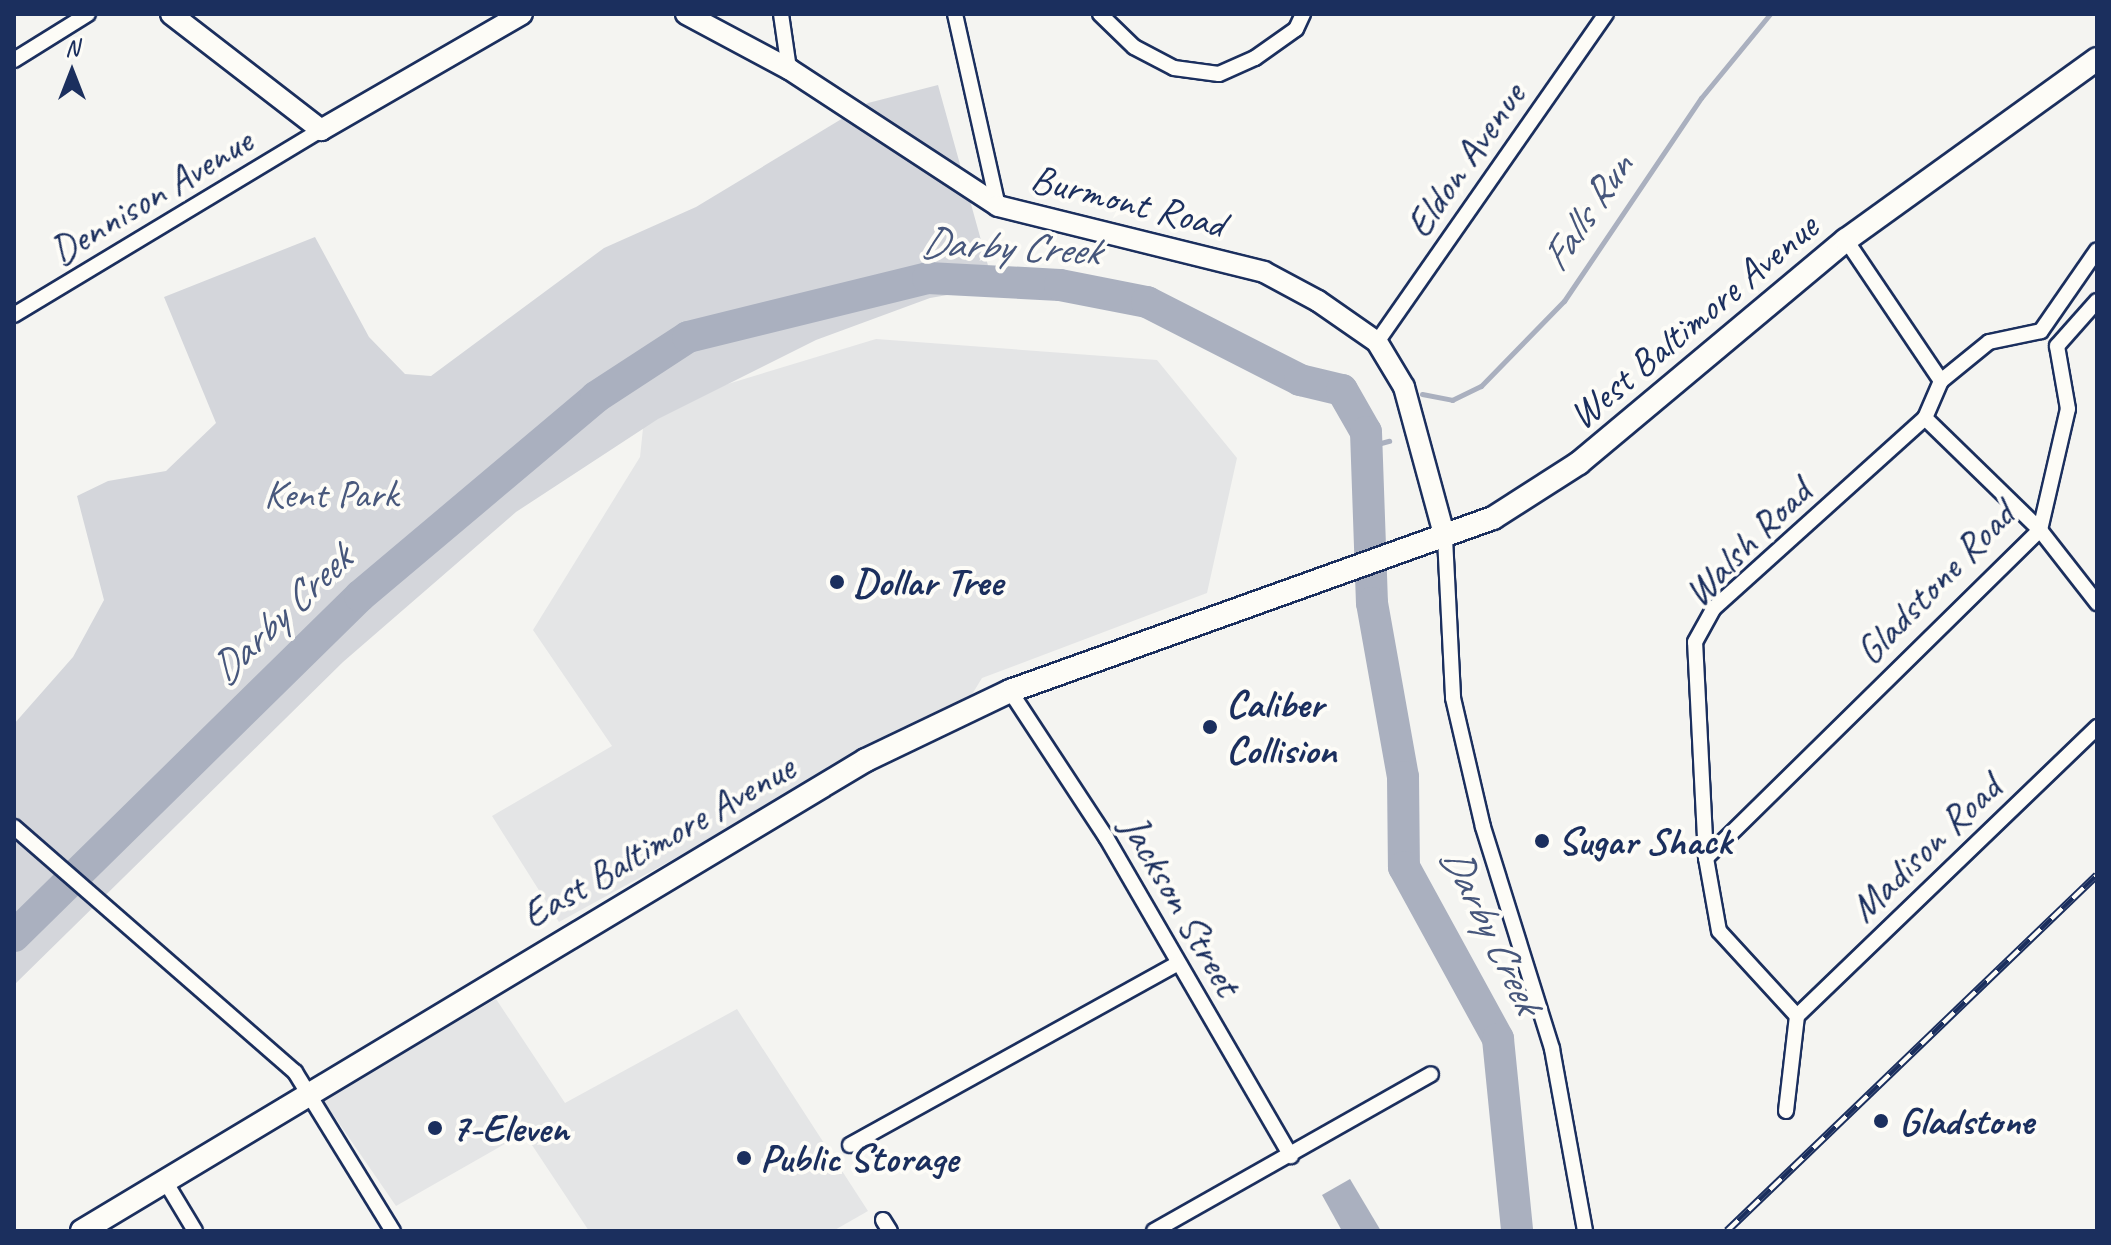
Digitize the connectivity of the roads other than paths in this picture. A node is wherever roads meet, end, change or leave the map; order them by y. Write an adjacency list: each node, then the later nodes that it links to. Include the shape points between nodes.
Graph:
1 (88, 14): 11 (street)
2 (171, 14): 13 (street)
3 (522, 14): 13 (street)
4 (686, 14): 12 (street, Burmont Road)
5 (781, 14): 12 (street)
6 (955, 14): 14 (street)
7 (1100, 14): 8 (street, via 1134,47 1174,68 1219,74 1255,58 1296,29)
8 (1303, 14)
9 (1606, 14): 20 (street, Eldon Avenue)
10 (2097, 59): 15 (main road, West Baltimore Avenue)
11 (14, 60)
12 (789, 69): 14 (street, Burmont Road)
13 (321, 130): 18 (street, Dennison Avenue)
14 (998, 206): 20 (street, Burmont Road, via 1264,272)
15 (1846, 240): 22 (street); 25 (main road, West Baltimore Avenue, via 1579,463 1493,518)
16 (2097, 250): 19 (street)
17 (2097, 301): 21 (street)
18 (14, 315)
19 (2041, 331): 21 (street); 22 (street, Walsh Road, via 1989,342)
20 (1377, 342): 25 (street, Burmont Road, via 1404,387)
21 (2057, 346): 24 (street, Gladstone Road, via 2068,409)
22 (1941, 381): 23 (street, Walsh Road)
23 (1925, 418): 24 (street); 31 (street, Walsh Road, via 1714,608 1695,642)
24 (2040, 530): 27 (street); 31 (street, Gladstone Road)
25 (1445, 538): 26 (main road, West Baltimore Avenue); 44 (street, via 1453,698 1483,827 1552,1049)
26 (1306, 586): 28 (main road, East Baltimore Avenue)
27 (2097, 603)
28 (1010, 691): 32 (street, Jackson Street, via 1106,837); 35 (main road, East Baltimore Avenue, via 866,760)
29 (2097, 727): 33 (street, Madison Road)
30 (14, 827): 35 (street, via 295,1072)
31 (1706, 858): 33 (street, Walsh Road, via 1719,931)
32 (1176, 964): 37 (street); 38 (street, Jackson Street)
33 (1797, 1016): 36 (street)
34 (1431, 1074): 38 (street)
35 (306, 1092): 39 (main road, East Baltimore Avenue); 42 (street)
36 (1786, 1111)
37 (850, 1145)
38 (1291, 1156): 43 (street)
39 (165, 1181): 40 (main road, East Baltimore Avenue); 41 (street)
40 (82, 1231)
41 (195, 1231)
42 (393, 1231)
43 (1154, 1231)
44 (1585, 1231)

